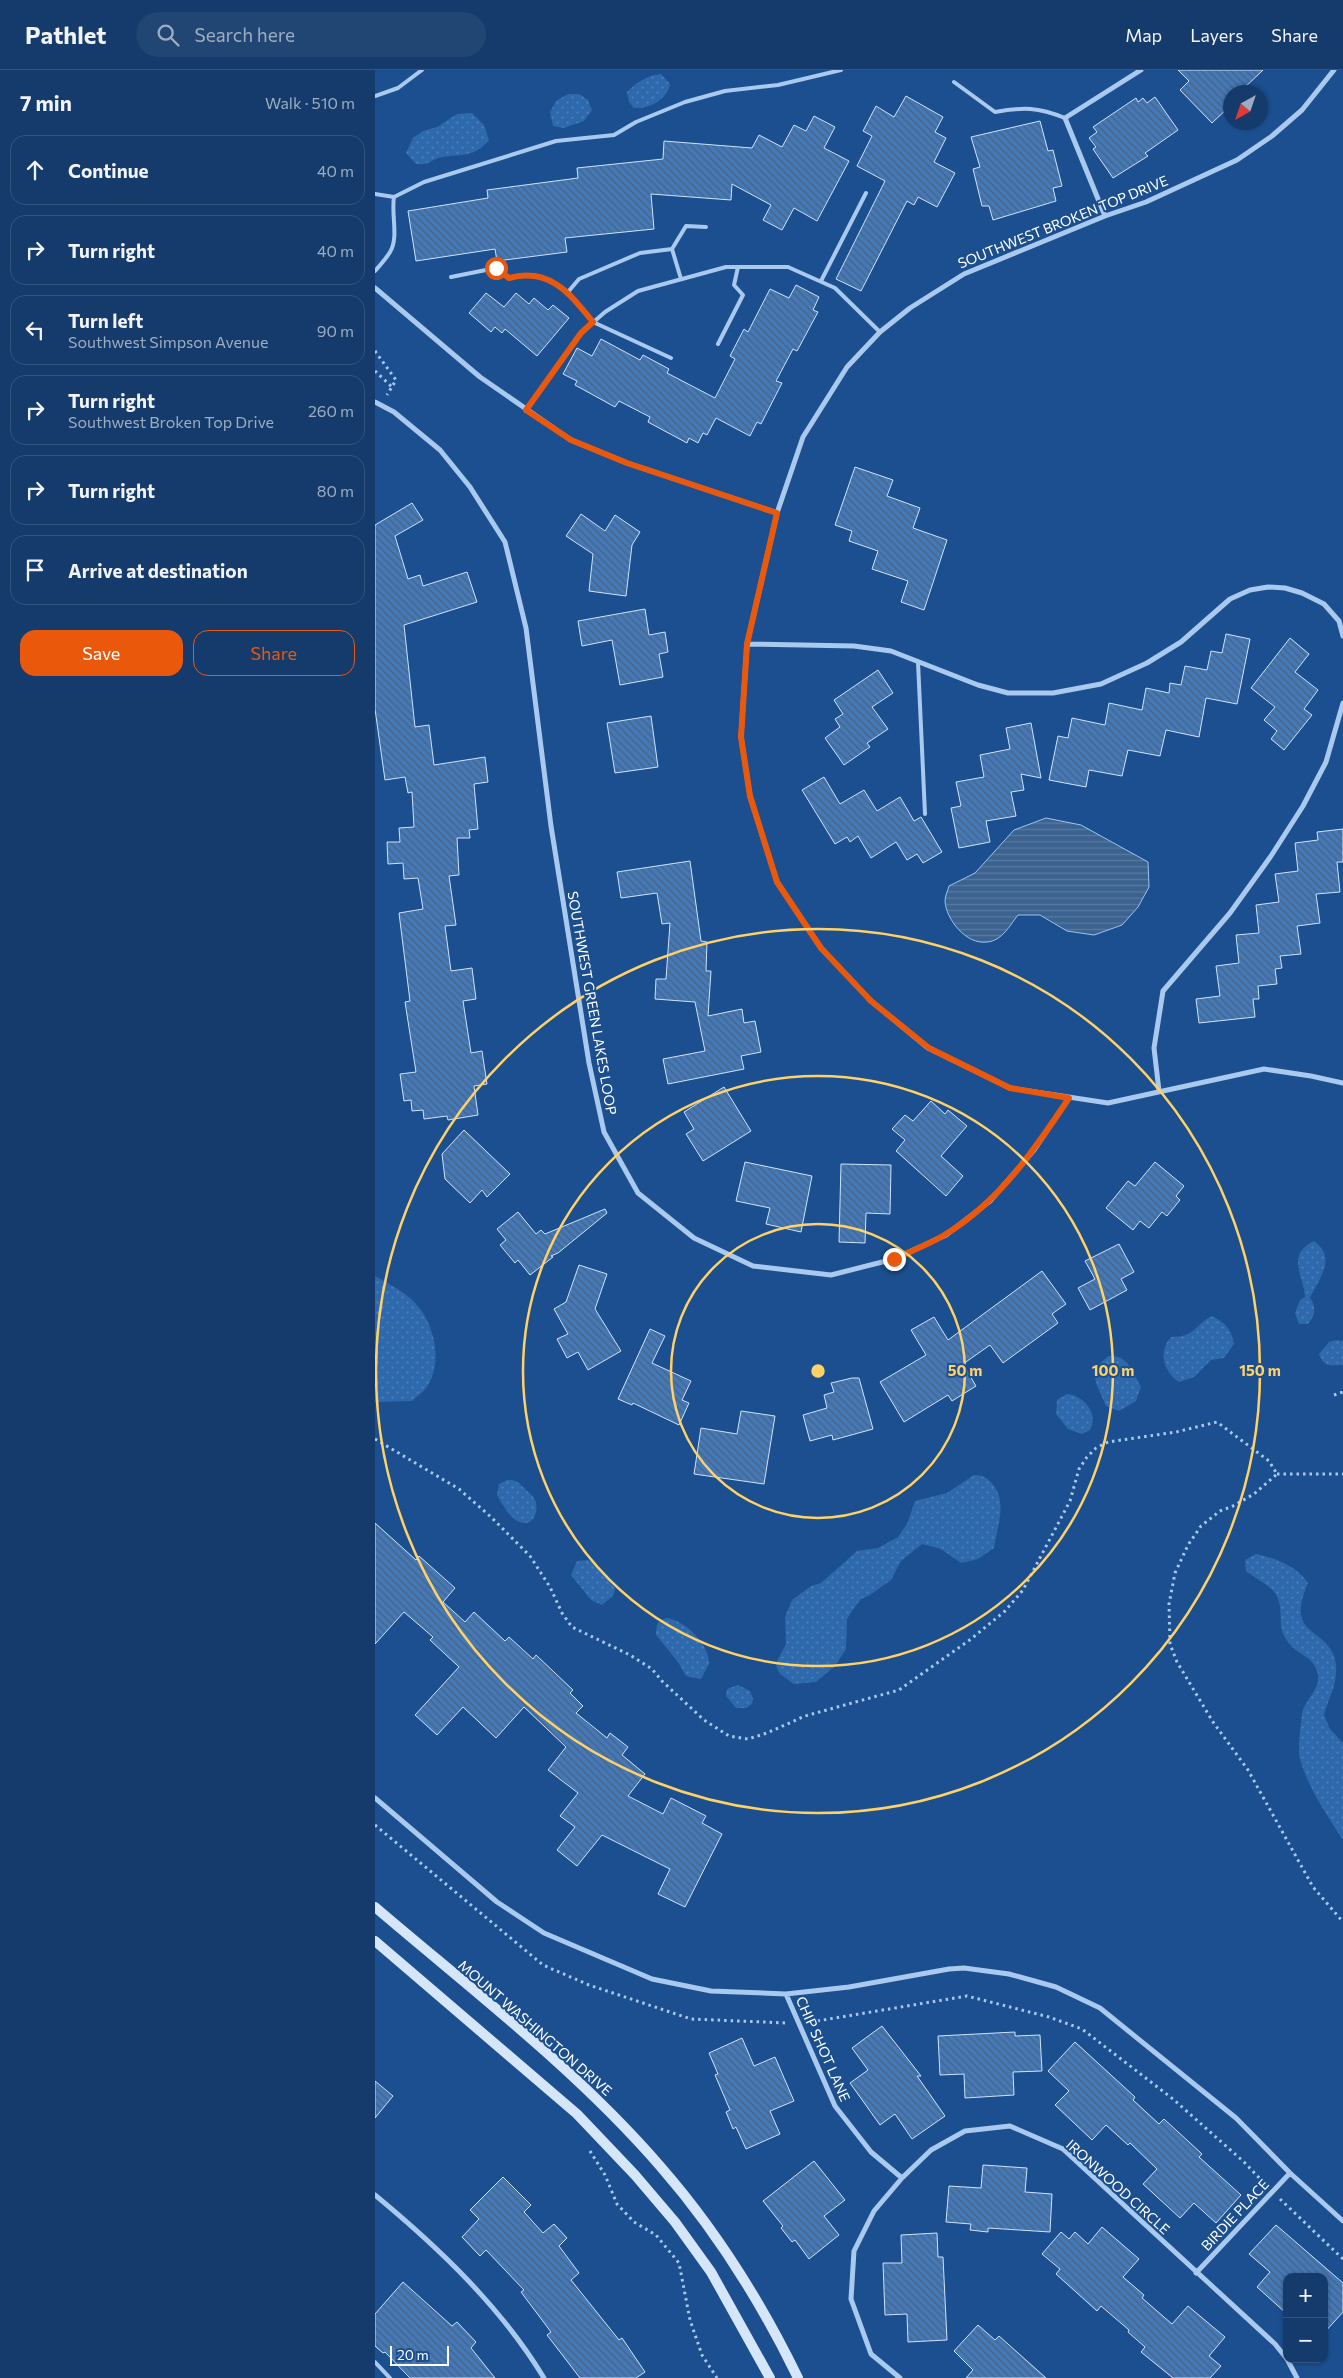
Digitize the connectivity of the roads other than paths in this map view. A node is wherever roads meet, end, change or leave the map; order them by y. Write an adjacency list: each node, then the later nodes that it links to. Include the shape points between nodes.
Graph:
1 (421, 70): 6 (lane, via 398,88)
2 (841, 70): 10 (lane, via 779,85 725,91 636,122 613,135 555,141 424,182)
3 (1141, 70): 7 (street)
4 (1334, 70): 11 (street, SOUTHWEST BROKEN TOP DRIVE, via 1302,110 1237,160 1146,202)
5 (954, 82): 7 (lane, via 995,112 1022,108 1046,110)
6 (375, 96)
7 (1065, 118): 11 (street)
8 (866, 193): 18 (lane)
9 (375, 194): 10 (lane)
10 (394, 197): 15 (lane, via 391,251)
11 (1105, 216): 22 (street, SOUTHWEST BROKEN TOP DRIVE, via 964,274 910,308)
12 (705, 227): 13 (lane, via 686,226)
13 (672, 248): 17 (lane); 20 (lane, via 640,253 588,275 579,279)
14 (739, 267): 17 (lane, via 726,267); 18 (lane, via 788,266); 23 (lane, via 735,285 743,295)
15 (375, 271)
16 (451, 277): 20 (lane, via 496,268 509,278 518,275 545,277)
17 (681, 279): 21 (lane, via 638,291)
18 (821, 281): 22 (lane, via 835,288)
19 (375, 288): 26 (street, via 480,377)
20 (568, 292): 21 (lane)
21 (593, 322): 24 (lane); 26 (lane, via 581,333)
22 (880, 332): 27 (street, SOUTHWEST BROKEN TOP DRIVE, via 847,366 803,437)
23 (718, 344)
24 (671, 358)
25 (375, 402): 35 (street, SOUTHWEST GREEN LAKES LOOP, via 393,412 439,450 470,487 505,542 526,628 553,836 603,1132 638,1193 694,1238 753,1266 831,1275 894,1259 946,1235 990,1201 1034,1150)
26 (526, 410): 27 (street, via 571,440 617,459)
27 (777, 513): 29 (street, SOUTHWEST BROKEN TOP DRIVE)
28 (1343, 636): 30 (street, via 1339,622 1324,604 1285,588 1268,586 1230,600 1181,642 1147,663 1101,684 1053,693 1008,693 949,676)
29 (747, 644): 30 (street, via 854,646 891,651); 35 (street, SOUTHWEST BROKEN TOP DRIVE, via 741,737 750,796 777,882 821,948 871,1001 929,1048 1010,1088)
30 (918, 662): 32 (lane)
31 (1343, 703): 34 (street, via 1326,762 1303,806 1230,913 1163,991 1154,1048)
32 (925, 814)
33 (1343, 1083): 34 (street, SOUTHWEST BROKEN TOP DRIVE, via 1264,1069)
34 (1159, 1091): 35 (street, SOUTHWEST BROKEN TOP DRIVE, via 1108,1103)
35 (1069, 1098)
36 (375, 1798): 39 (street, via 497,1902 544,1933 652,1979 711,1991)
37 (375, 1907): 51 (main road, MOUNT WASHINGTON DRIVE, via 553,2058 660,2166 744,2278)
38 (375, 1941): 50 (main road, via 577,2114 635,2174 711,2272)
39 (786, 1994): 40 (street, via 964,1968 1009,1974 1056,1987 1100,2008 1236,2118); 41 (street, CHIP SHOT LANE, via 835,2106 871,2152)
40 (1290, 2173): 43 (street); 44 (street, BIRDIE PLACE)
41 (902, 2178): 44 (street, IRONWOOD CIRCLE, via 931,2150 965,2131 1010,2126 1063,2149); 52 (street, IRONWOOD CIRCLE, via 874,2211 854,2251 851,2299 871,2354)
42 (375, 2195): 49 (street, via 428,2239 466,2278 532,2357)
43 (1343, 2221)
44 (1196, 2273): 45 (street, IRONWOOD CIRCLE)
45 (1283, 2354)
46 (375, 2362): 48 (lane)
47 (1289, 2363): 53 (street, IRONWOOD CIRCLE)
48 (391, 2378)
49 (544, 2378)
50 (770, 2378)
51 (798, 2378)
52 (900, 2378)
53 (1297, 2378)

